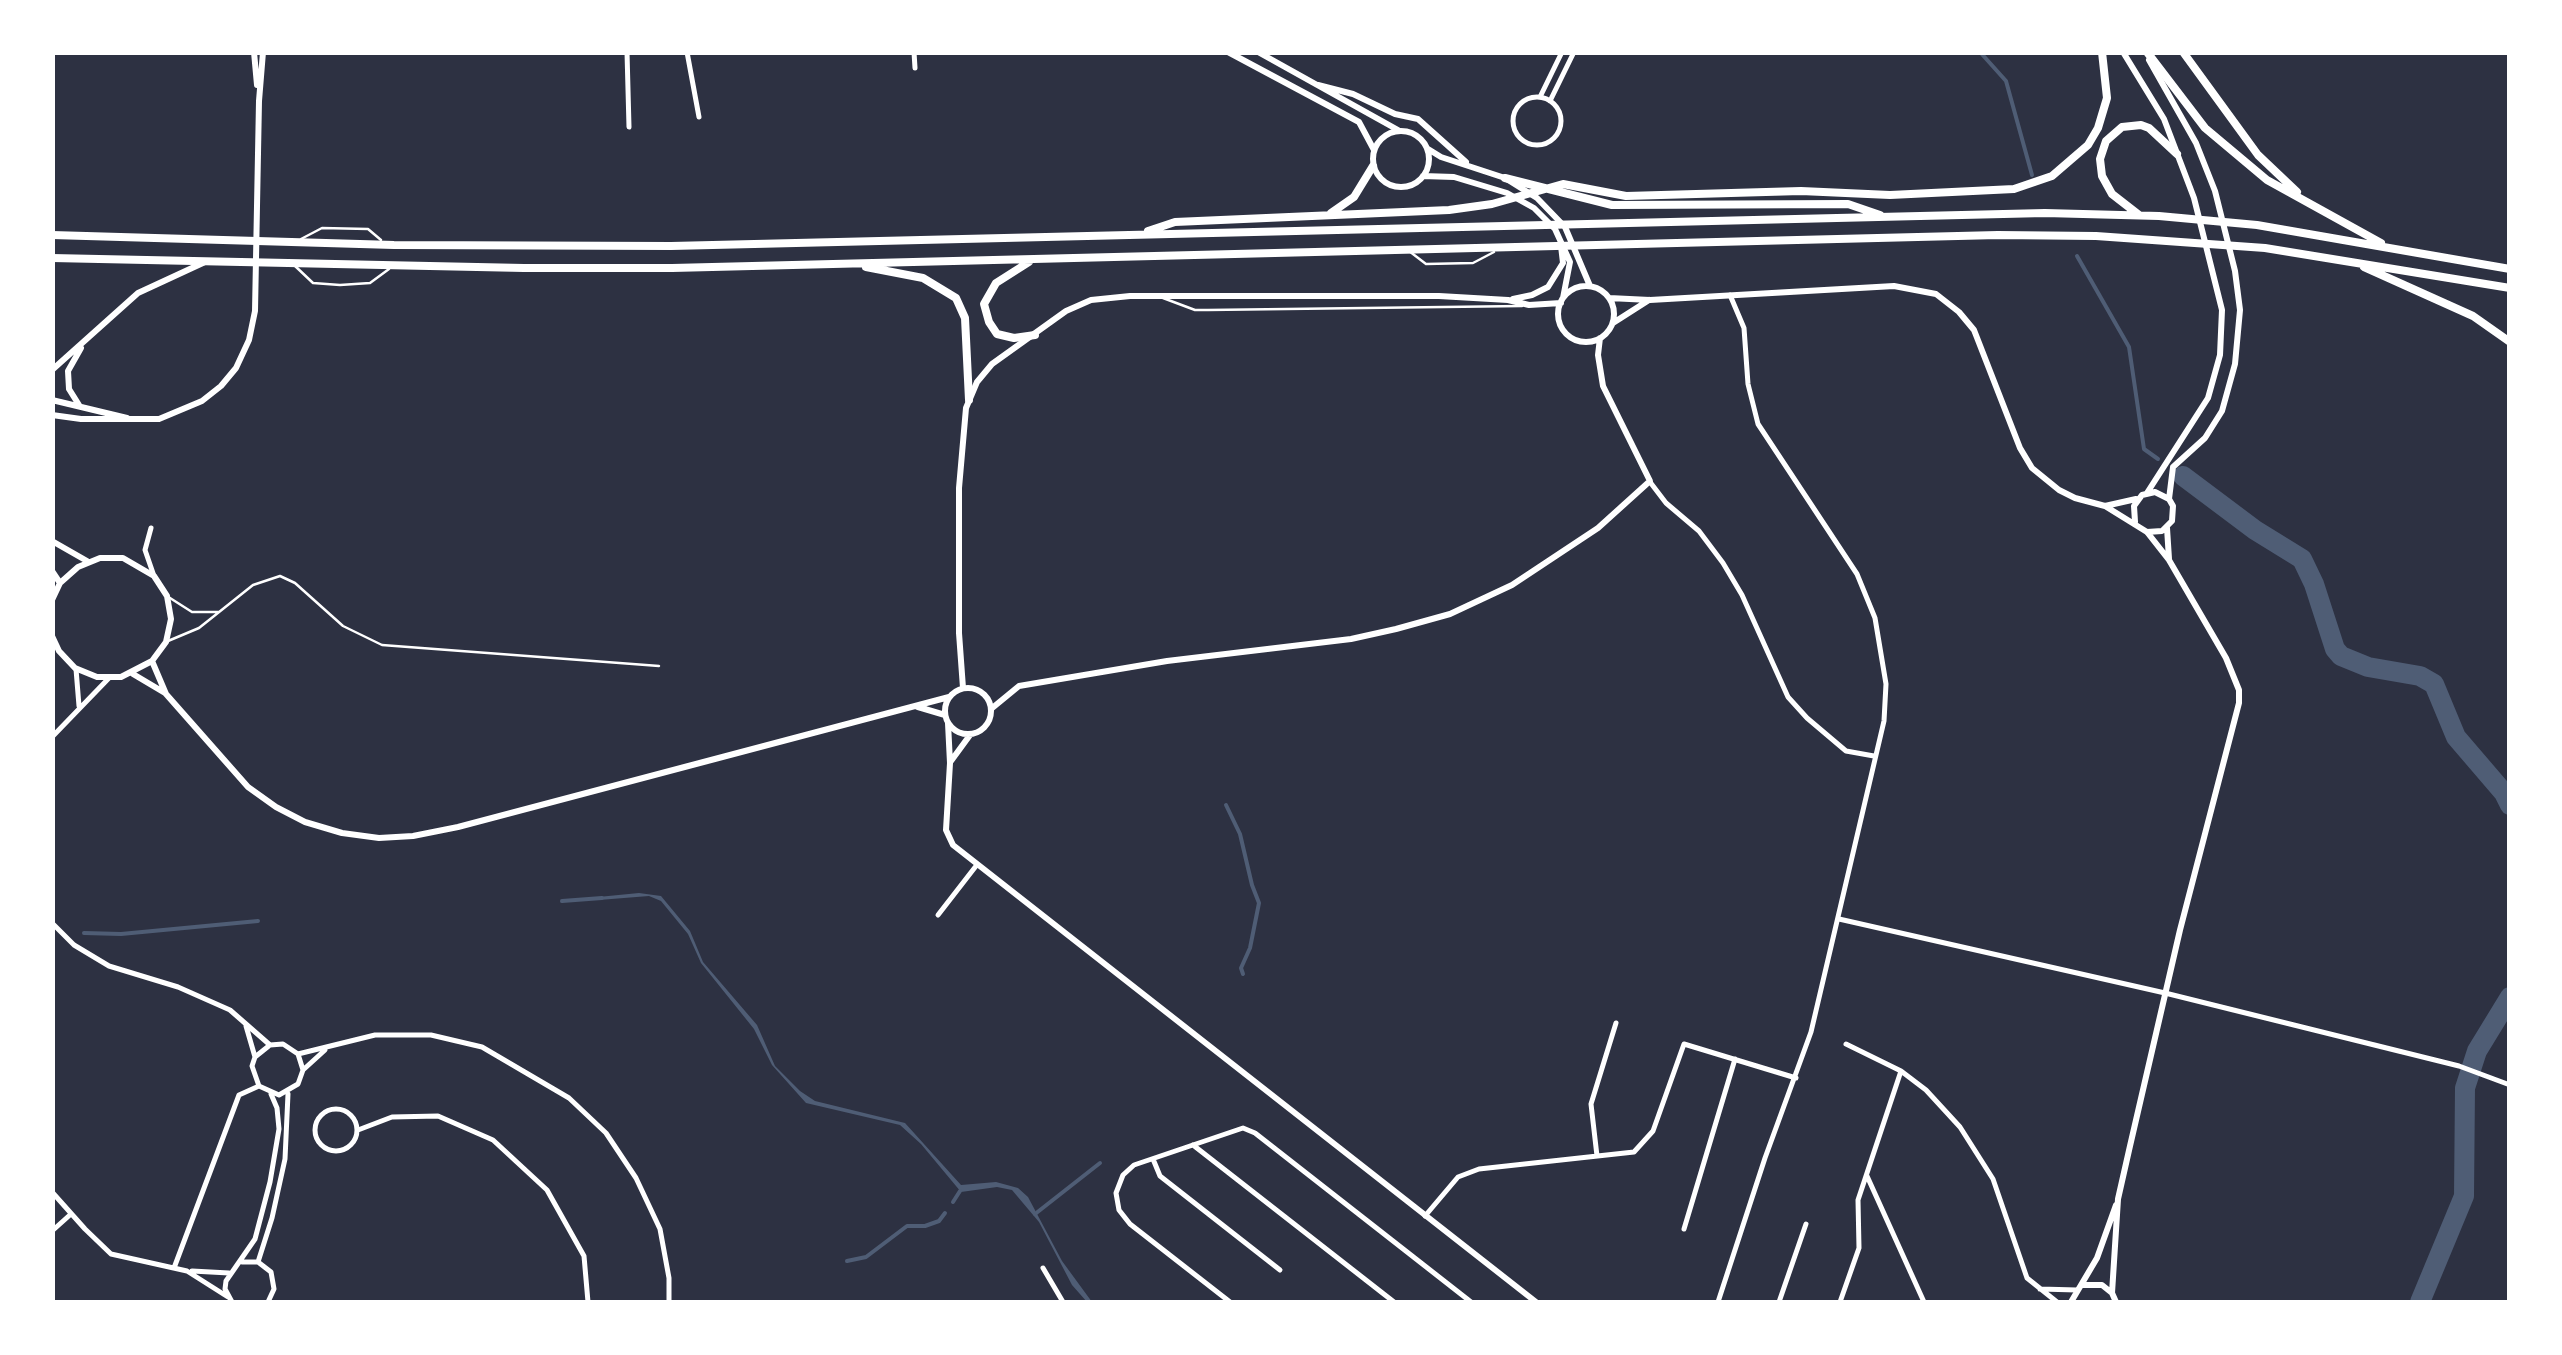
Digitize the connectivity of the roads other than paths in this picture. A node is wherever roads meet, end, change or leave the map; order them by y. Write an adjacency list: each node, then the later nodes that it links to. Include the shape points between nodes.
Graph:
1 (254, 52): 17 (street)
2 (263, 52): 17 (street)
3 (628, 52): 20 (street)
4 (687, 52): 19 (street)
5 (914, 52): 14 (street)
6 (1228, 52): 23 (street, via 1360,122)
7 (1258, 52): 15 (street)
8 (1562, 52): 16 (street)
9 (1574, 52): 18 (street)
10 (2102, 52): 30 (highway, via 2107,98 2094,136 2061,170 2024,187 1626,196 1564,184 1480,206)
11 (2123, 52): 24 (street)
12 (2146, 52): 29 (highway, via 2205,128 2268,180); 74 (street, via 2215,192 2236,271 2240,328 2226,397 2205,438 2173,467)
13 (2183, 52): 29 (highway, via 2258,155)
14 (915, 68)
15 (1318, 84): 21 (street); 26 (street, via 1418,119)
16 (1540, 97): 18 (street); 18 (street, via 1526,100 1514,116 1518,136 1530,144 1550,141 1559,130 1560,114)
17 (259, 101): 70 (street, via 254,323 243,356 221,386 182,412)
18 (1550, 101)
19 (699, 116)
20 (630, 127)
21 (1399, 130): 22 (street, via 1413,133); 23 (street)
22 (1428, 149): 26 (street); 27 (street)
23 (1374, 150): 25 (street)
24 (2178, 154): 31 (highway, via 2141,125 2122,127 2106,141 2102,176 2112,194); 72 (street, via 2220,296 2222,325 2202,410)
25 (1374, 166): 27 (street, via 1391,185 1408,186); 30 (highway, via 1347,204)
26 (1471, 166): 28 (street)
27 (1423, 176): 44 (street, via 1454,176 1524,200 1561,240)
28 (1505, 178): 32 (highway, via 1612,206 1848,204); 49 (street, via 1552,210)
29 (2304, 199): 38 (highway)
30 (1326, 215): 34 (highway, via 1174,222)
31 (2139, 215): 32 (highway); 38 (highway, via 2258,225)
32 (1884, 217): 34 (highway)
33 (52, 234): 35 (highway)
34 (1140, 234): 36 (highway, via 671,246)
35 (295, 242): 36 (highway); 36 (lane, via 322,228 368,229)
36 (386, 244)
37 (1500, 248): 39 (highway); 39 (lane, via 1473,263 1442,264 1426,264); 42 (highway, via 1998,235 2160,238)
38 (2389, 248): 48 (highway)
39 (1408, 250): 41 (highway)
40 (52, 258): 43 (highway)
41 (1032, 260): 46 (highway); 59 (highway, via 996,282 984,304 997,334)
42 (2346, 260): 50 (highway); 61 (highway, via 2473,316)
43 (205, 262): 45 (highway); 62 (street, via 138,293)
44 (1566, 262): 54 (street, via 1548,287); 56 (street)
45 (293, 264): 47 (highway); 47 (lane, via 313,283 340,285 370,283)
46 (852, 264): 47 (highway); 67 (highway, via 923,278 956,298 965,318)
47 (392, 266)
48 (2510, 269)
49 (1590, 286): 53 (street); 56 (street, via 1575,288)
50 (2510, 288)
51 (1730, 294): 55 (street); 75 (street, via 1894,286 1936,294 1974,330 2032,468 2066,494); 106 (street, via 1744,328 1748,384 1763,435 1858,574 1875,620 1886,684)
52 (1160, 297): 54 (street); 57 (lane, via 1195,310); 59 (street, via 1080,304)
53 (1609, 298): 55 (street); 58 (street)
54 (1508, 300): 57 (street)
55 (1650, 300): 58 (street)
56 (1562, 301): 57 (street); 60 (street, via 1559,319 1566,333 1580,341)
57 (1529, 305)
58 (1613, 322): 60 (street)
59 (1036, 335): 67 (street, via 992,364)
60 (1600, 338): 71 (street, via 1603,386)
61 (2510, 342)
62 (84, 343): 64 (street); 68 (street, via 68,371)
63 (52, 360): 64 (street)
64 (62, 361): 65 (street)
65 (52, 370)
66 (52, 400): 68 (street)
67 (969, 400): 97 (street, via 959,488)
68 (80, 406): 70 (street)
69 (52, 415): 70 (street)
70 (138, 420)
71 (1650, 481): 102 (street, via 1560,554 1450,614 1351,639 1166,660 1019,686); 106 (street, via 1723,563 1788,697 1846,751)
72 (2147, 492): 73 (street); 74 (street)
73 (2138, 498): 75 (street); 76 (street)
74 (2169, 499): 78 (street, via 2174,514)
75 (2105, 506): 76 (street)
76 (2135, 523): 79 (street)
77 (150, 528): 84 (street, via 145,550)
78 (2167, 528): 79 (street); 81 (street)
79 (2146, 532): 81 (street)
80 (52, 541): 82 (street)
81 (2169, 560): 112 (street, via 2237,682 2240,703)
82 (88, 562): 84 (street, via 123,558); 85 (street)
83 (52, 571): 85 (street)
84 (154, 576): 86 (street)
85 (60, 583): 87 (street)
86 (167, 596): 88 (lane, via 192,612); 90 (street)
87 (52, 600)
88 (220, 612): 90 (lane); 93 (lane, via 253,585 280,576 343,626 382,645)
89 (52, 636): 91 (street)
90 (166, 642): 92 (street)
91 (56, 651): 94 (street)
92 (152, 662): 95 (street); 98 (street)
93 (659, 666)
94 (76, 668): 96 (street); 100 (street)
95 (132, 674): 96 (street); 98 (street)
96 (109, 678): 100 (street)
97 (963, 688): 99 (street); 102 (street, via 979,690)
98 (166, 694): 101 (street, via 248,787 276,807 323,828 379,838 458,826)
99 (949, 697): 101 (street); 103 (street)
100 (79, 706): 105 (street)
101 (917, 707): 103 (street)
102 (992, 709): 104 (street, via 988,722)
103 (947, 719): 104 (street, via 958,732); 107 (street)
104 (971, 734): 107 (street)
105 (52, 737)
106 (1874, 756): 110 (street)
107 (950, 762): 108 (street, via 946,830)
108 (976, 866): 109 (street); 136 (street)
109 (938, 916)
110 (1839, 919): 112 (street); 123 (street)
111 (52, 923): 113 (street, via 109,966 211,1000)
112 (2164, 993): 124 (street, via 2478,1071); 134 (street)
113 (245, 1023): 116 (street); 119 (street)
114 (1616, 1024): 130 (street, via 1591,1104)
115 (1846, 1044): 122 (street)
116 (270, 1045): 118 (street); 119 (street)
117 (327, 1048): 118 (street); 121 (street); 154 (street, via 375,1035 431,1035 482,1047 569,1098 606,1133 636,1178 660,1230)
118 (298, 1054): 121 (street)
119 (255, 1058): 125 (street)
120 (1735, 1059): 123 (street); 130 (street, via 1684,1044 1645,1143 1634,1152); 138 (street)
121 (303, 1070): 126 (street)
122 (1901, 1072): 132 (street); 148 (street, via 1974,1145 2000,1196 2027,1278)
123 (1796, 1078): 160 (street)
124 (2510, 1085)
125 (259, 1086): 127 (street); 142 (street, via 239,1095)
126 (288, 1092): 127 (street); 141 (street, via 284,1159)
127 (270, 1094): 140 (street, via 279,1129 255,1239)
128 (358, 1130): 128 (street, via 352,1115 338,1108 315,1126 323,1147 338,1151 352,1144); 153 (street, via 392,1117 438,1116 493,1140 546,1190 584,1256)
129 (1193, 1145): 131 (street); 157 (street); 158 (street, via 1248,1129)
130 (1597, 1157): 136 (street, via 1479,1169 1458,1177)
131 (1154, 1158): 144 (street, via 1160,1176); 156 (street, via 1123,1176 1117,1187 1120,1210)
132 (1866, 1174): 149 (street); 162 (street, via 1858,1200 1859,1248)
133 (52, 1192): 135 (street)
134 (2118, 1200): 147 (street); 150 (street)
135 (71, 1214): 139 (street); 142 (street, via 111,1254)
136 (1425, 1216): 159 (street)
137 (1806, 1224): 161 (street)
138 (1684, 1229)
139 (52, 1231)
140 (242, 1262): 141 (street); 146 (street)
141 (258, 1262): 152 (street, via 274,1280)
142 (174, 1268): 145 (street)
143 (1043, 1268): 155 (street)
144 (1280, 1270)
145 (187, 1271): 146 (street); 151 (street)
146 (229, 1272): 151 (street)
147 (2080, 1288): 148 (street); 150 (street, via 2102,1285); 166 (street)
148 (2040, 1289): 165 (street)
149 (1919, 1295): 163 (street); 164 (street)
150 (2116, 1298)
151 (230, 1300)
152 (268, 1302)
153 (588, 1302)
154 (669, 1302)
155 (1063, 1302)
156 (1230, 1302)
157 (1394, 1302)
158 (1471, 1302)
159 (1536, 1302)
160 (1718, 1302)
161 (1779, 1302)
162 (1840, 1302)
163 (1914, 1302)
164 (1924, 1302)
165 (2057, 1302)
166 (2071, 1302)

